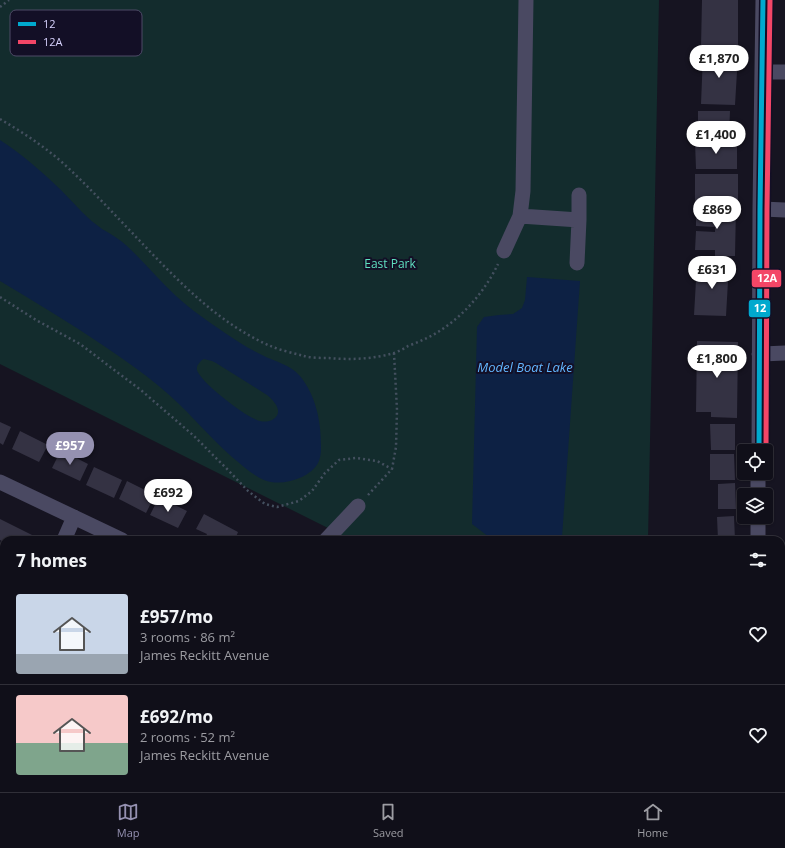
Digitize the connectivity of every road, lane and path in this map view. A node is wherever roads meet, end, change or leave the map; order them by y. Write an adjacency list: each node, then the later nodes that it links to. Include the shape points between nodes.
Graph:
1 (9, 0): 4 (path)
2 (526, 0): 11 (street, via 523,191)
3 (763, 0): 5 (street)
4 (0, 7)
5 (762, 72): 6 (street); 9 (street)
6 (785, 72)
7 (0, 119): 16 (path, via 64,164 182,284 242,332 270,345 305,356 359,359)
8 (579, 195): 12 (street)
9 (760, 209): 10 (street); 18 (street)
10 (785, 210)
11 (520, 216): 12 (street); 13 (street)
12 (579, 220): 14 (street)
13 (504, 251): 16 (path, via 495,270 472,304 445,328)
14 (577, 263)
15 (0, 297): 20 (path, via 80,344 142,391 194,436 248,491 265,504 277,507 299,501 312,491 324,473 339,460 356,458 377,461)
16 (394, 353): 20 (path, via 396,447)
17 (785, 353): 18 (street)
18 (759, 354): 19 (street)
19 (758, 444)
20 (392, 469): 22 (path)
21 (0, 482): 23 (street)
22 (358, 506): 27 (street)
23 (74, 517): 25 (street); 26 (street)
24 (758, 524): 28 (street)
25 (66, 536)
26 (114, 536)
27 (330, 536)
28 (758, 536)

